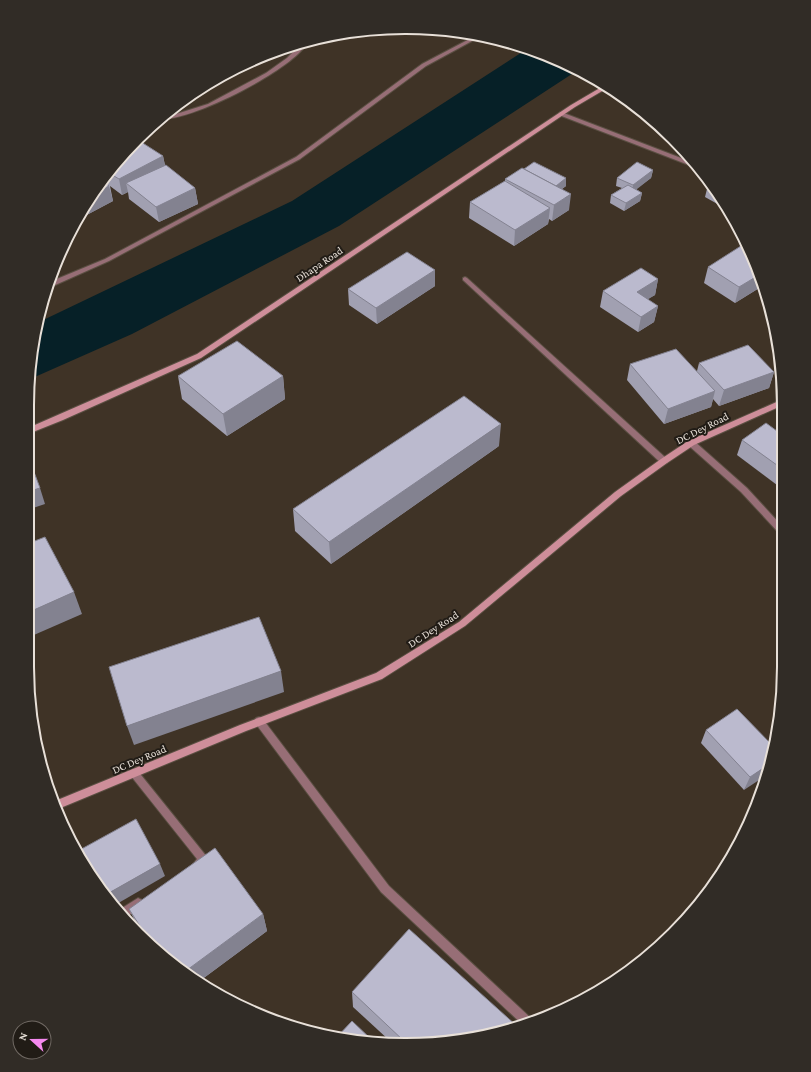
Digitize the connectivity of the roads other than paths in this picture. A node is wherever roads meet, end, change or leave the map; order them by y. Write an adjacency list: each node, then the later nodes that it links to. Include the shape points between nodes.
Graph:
1 (472, 40): 8 (street, via 424,65 298,158 107,260)
2 (298, 50): 5 (street, via 268,74 210,105)
3 (601, 90): 4 (street, Dhapa Road)
4 (561, 114): 6 (street); 10 (street, Dhapa Road, via 199,356)
5 (172, 117)
6 (686, 162)
7 (465, 279): 12 (street)
8 (55, 282)
9 (777, 405): 11 (street, DC Dey Road)
10 (34, 429)
11 (691, 443): 12 (street, DC Dey Road); 13 (street, via 744,490)
12 (664, 461): 14 (street, DC Dey Road, via 618,494 462,624 379,676)
13 (777, 526)
14 (259, 721): 15 (street, DC Dey Road); 20 (street, via 385,889)
15 (134, 773): 16 (street, DC Dey Road); 17 (street, via 204,860)
16 (60, 804)
17 (191, 869)
18 (147, 897): 19 (street)
19 (126, 911)
20 (524, 1018)

